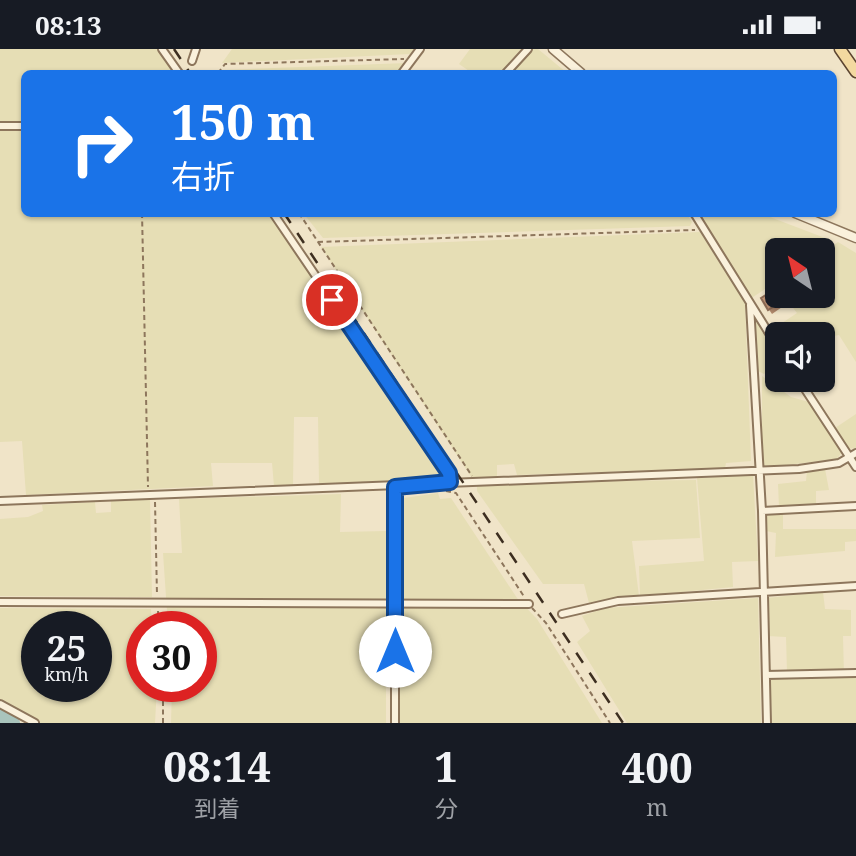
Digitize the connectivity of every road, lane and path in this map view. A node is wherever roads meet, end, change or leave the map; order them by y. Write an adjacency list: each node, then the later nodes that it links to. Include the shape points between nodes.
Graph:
1 (162, 49): 9 (street)
2 (196, 49): 8 (street)
3 (420, 49): 7 (street)
4 (528, 49): 12 (street)
5 (553, 49): 13 (street)
6 (840, 49): 14 (main road)
7 (412, 59): 10 (path, via 225,64); 11 (street)
8 (192, 61)
9 (177, 70)
10 (220, 70)
11 (404, 70)
12 (509, 70)
13 (578, 70)
14 (856, 72)
15 (21, 125): 16 (street)
16 (0, 126)
17 (142, 217): 34 (path)
18 (277, 217): 32 (street, via 449,473)
19 (302, 217): 24 (path)
20 (696, 217): 22 (street)
21 (805, 217): 23 (street)
22 (701, 229): 24 (path); 25 (street)
23 (856, 238)
24 (318, 242): 31 (path)
25 (750, 305): 26 (street); 30 (street)
26 (765, 328)
27 (808, 392): 28 (street)
28 (853, 455): 29 (street); 30 (street, via 818,467)
29 (856, 467)
30 (760, 471): 31 (street); 37 (street)
31 (474, 480): 32 (street)
32 (450, 482): 33 (street)
33 (395, 487): 34 (street); 42 (street)
34 (151, 494): 35 (street); 41 (path)
35 (0, 501)
36 (856, 506): 37 (street)
37 (762, 511): 39 (street)
38 (856, 586): 39 (street)
39 (763, 594): 45 (street, via 618,601); 47 (street)
40 (0, 602): 41 (street)
41 (158, 602): 42 (street); 44 (path)
42 (395, 603): 43 (street); 52 (street)
43 (529, 604)
44 (158, 611)
45 (562, 614)
46 (856, 673): 47 (street)
47 (766, 675): 53 (street)
48 (163, 702): 51 (path)
49 (0, 704): 50 (street)
50 (35, 723)
51 (163, 723)
52 (395, 723)
53 (767, 723)

